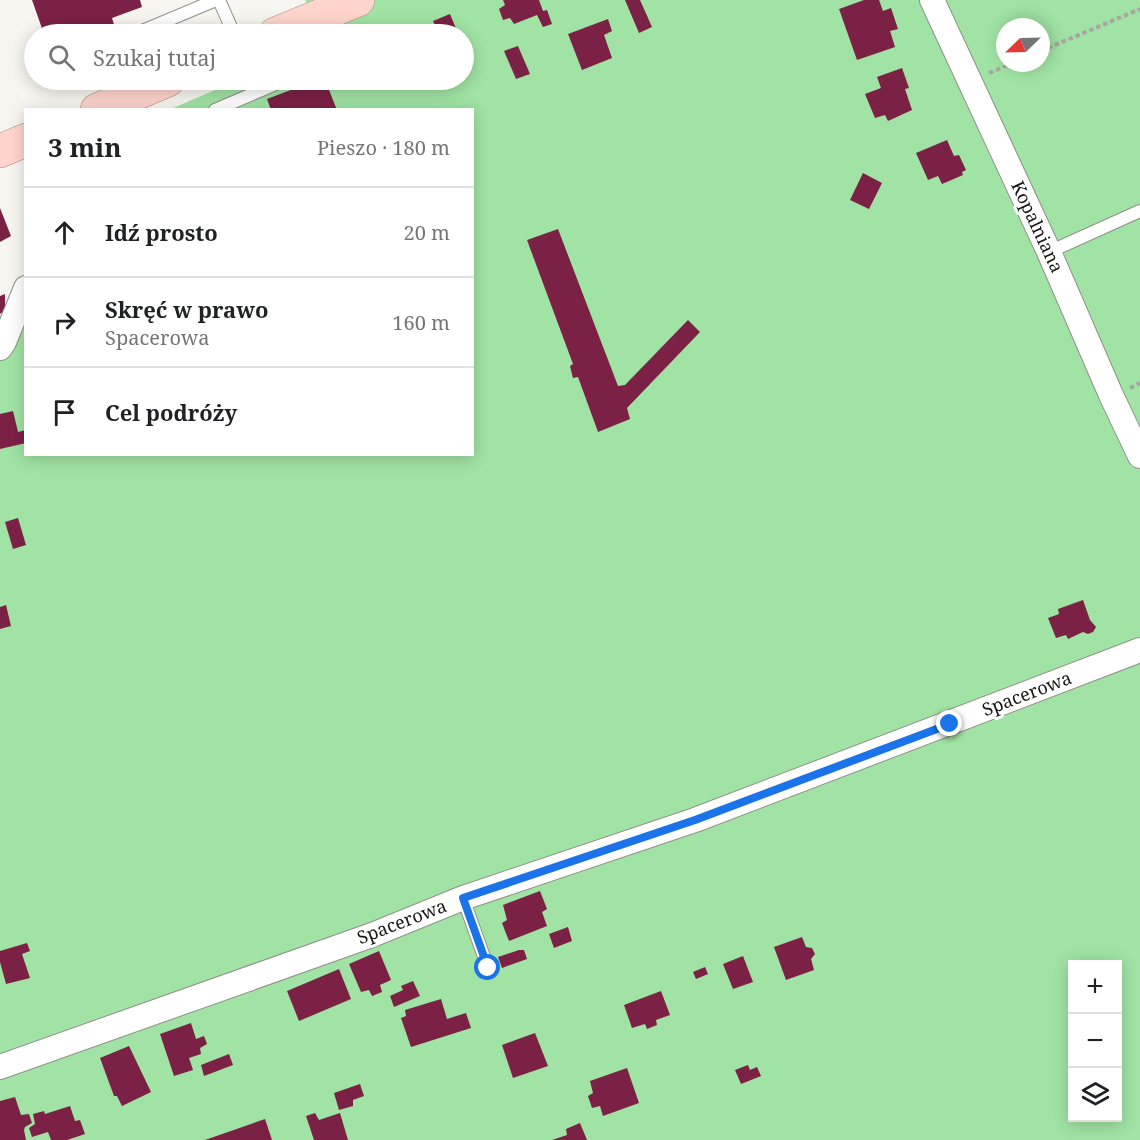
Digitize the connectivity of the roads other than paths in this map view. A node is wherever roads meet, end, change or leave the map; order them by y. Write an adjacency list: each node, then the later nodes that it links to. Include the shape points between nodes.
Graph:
1 (217, 0): 4 (lane); 5 (lane)
2 (358, 0): 6 (highway)
3 (932, 0): 14 (street, Kopalniana)
4 (159, 24)
5 (229, 24)
6 (299, 24)
7 (144, 90): 9 (highway)
8 (262, 90): 10 (lane)
9 (102, 108)
10 (220, 108)
11 (24, 141): 12 (highway)
12 (0, 151)
13 (1140, 211): 14 (lane)
14 (1049, 252): 17 (street, Kopalniana)
15 (24, 293): 16 (street)
16 (0, 348)
17 (1139, 452)
18 (1140, 650): 19 (street, Spacerowa, via 695,820)
19 (463, 898): 20 (lane); 21 (street, Spacerowa, via 372,935)
20 (488, 968)
21 (0, 1067)

